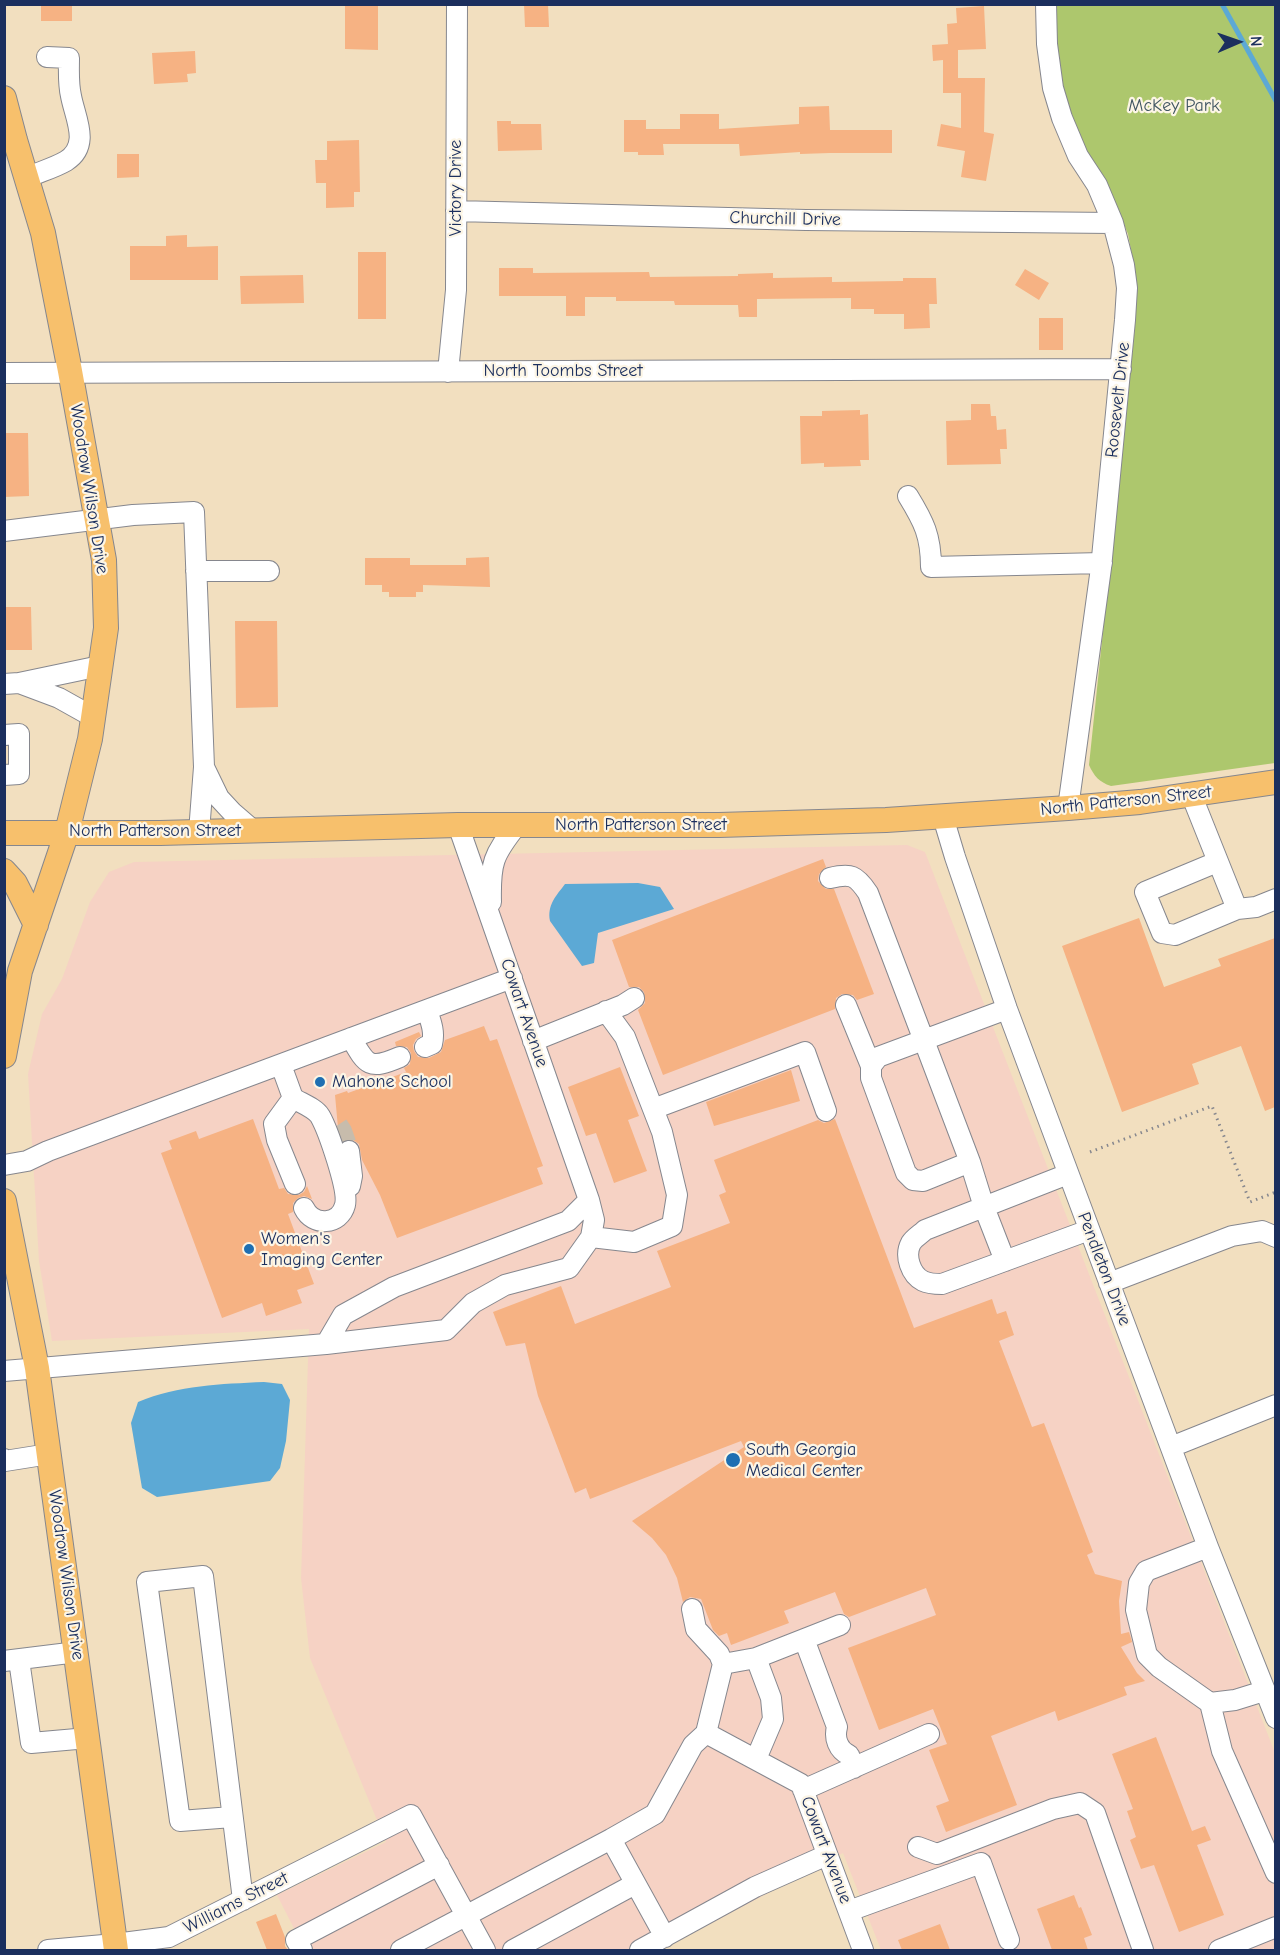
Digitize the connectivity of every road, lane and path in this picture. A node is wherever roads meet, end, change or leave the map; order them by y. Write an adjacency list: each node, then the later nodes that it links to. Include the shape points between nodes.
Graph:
1 (457, 4): 6 (street, Victory Drive)
2 (1046, 4): 7 (street, Roosevelt Drive, via 1053,88 1062,118)
3 (47, 57): 5 (street, via 69,58 79,139 72,156 64,162)
4 (4, 98): 5 (main road, Woodrow Wilson Drive)
5 (26, 178): 9 (main road, Woodrow Wilson Drive, via 43,233)
6 (456, 211): 7 (street, Churchill Drive); 10 (street, Victory Drive, via 456,290)
7 (1113, 223): 8 (street, Roosevelt Drive, via 1127,288)
8 (1121, 369): 10 (street, North Toombs Street); 15 (street, Roosevelt Drive)
9 (70, 372): 10 (street, North Toombs Street); 11 (street, North Toombs Street); 13 (main road, Woodrow Wilson Drive)
10 (448, 372)
11 (4, 373)
12 (908, 496): 15 (street, via 922,518 931,544 931,567)
13 (96, 519): 14 (street); 16 (street, via 194,512); 18 (main road, Woodrow Wilson Drive, via 104,560 106,628)
14 (4, 531)
15 (1102, 563): 26 (street, Roosevelt Drive)
16 (196, 571): 17 (street); 22 (street)
17 (269, 571)
18 (100, 666): 19 (street); 20 (main road, Woodrow Wilson Drive)
19 (12, 684): 20 (street, via 59,698)
20 (93, 717): 31 (main road, Woodrow Wilson Drive)
21 (4, 735): 23 (street, via 20,734 19,774)
22 (204, 767): 30 (street, via 219,798); 32 (street)
23 (4, 775)
24 (1275, 782): 25 (main road, North Patterson Street)
25 (1191, 794): 26 (main road, North Patterson Street); 34 (street)
26 (1068, 808): 27 (main road, North Patterson Street)
27 (943, 817): 29 (main road, North Patterson Street, via 719,825); 43 (street, Pendleton Drive)
28 (458, 825): 29 (main road, North Patterson Street); 30 (main road, North Patterson Street); 39 (street, Cowart Avenue)
29 (517, 825): 39 (street, via 494,856)
30 (254, 831): 32 (main road, North Patterson Street)
31 (67, 832): 32 (main road, North Patterson Street); 33 (main road, North Patterson Street); 40 (main road, Woodrow Wilson Drive)
32 (199, 832)
33 (4, 833)
34 (1217, 862): 38 (street); 38 (street, via 1145,892 1162,933 1175,935)
35 (4, 871): 40 (main road, via 15,883)
36 (830, 878): 47 (street, via 846,874 859,880 867,893)
37 (1275, 899): 38 (street)
38 (1237, 909)
39 (491, 920): 41 (street, Cowart Avenue)
40 (36, 925): 49 (main road, Woodrow Wilson Drive, via 20,971)
41 (512, 978): 44 (street); 46 (street, Cowart Avenue)
42 (846, 1005): 52 (street)
43 (1007, 1009): 47 (street); 61 (street, Pendleton Drive)
44 (427, 1010): 45 (street); 48 (street, via 434,1037 432,1044)
45 (351, 1038): 50 (street, via 363,1058 373,1065); 51 (street)
46 (533, 1041): 54 (street, via 625,1006 625,1037); 64 (street, Cowart Avenue)
47 (922, 1041): 52 (street, via 878,1057); 59 (street)
48 (425, 1047)
49 (4, 1056)
50 (400, 1057)
51 (280, 1065): 53 (street); 60 (street, via 27,1161)
52 (871, 1066): 59 (street, via 871,1078 912,1180 923,1181)
53 (301, 1103): 56 (street, via 329,1112); 62 (street, via 274,1124); 66 (street, via 319,1114 345,1188)
54 (653, 1109): 55 (street, via 805,1052); 71 (street, via 677,1196 672,1226 634,1242)
55 (826, 1111)
56 (338, 1125)
57 (349, 1151): 66 (street, via 352,1176)
58 (1090, 1152): 63 (path, via 1212,1106 1250,1202)
59 (970, 1162): 67 (street)
60 (4, 1165)
61 (1068, 1174): 67 (street); 69 (street, Pendleton Drive)
62 (295, 1184)
63 (1275, 1192)
64 (589, 1200): 71 (street, Cowart Avenue, via 594,1220); 76 (street, via 568,1221 394,1287 343,1315)
65 (4, 1201): 70 (main road, Woodrow Wilson Drive)
66 (346, 1203): 68 (street, via 341,1215 330,1221 308,1216)
67 (984, 1207): 73 (street); 73 (street, via 925,1230 911,1243 911,1269 921,1280 942,1284)
68 (304, 1208)
69 (1089, 1230): 73 (street); 75 (street, Pendleton Drive)
70 (8, 1237): 74 (main road, Woodrow Wilson Drive)
71 (591, 1237): 76 (street, via 570,1268 505,1285 473,1303 446,1330)
72 (1275, 1237): 75 (street, via 1262,1232 1232,1236)
73 (1005, 1261)
74 (11, 1265): 77 (main road, Woodrow Wilson Drive)
75 (1109, 1283): 80 (street, Pendleton Drive)
76 (326, 1344): 77 (street)
77 (37, 1368): 78 (street); 81 (main road, Woodrow Wilson Drive)
78 (4, 1371)
79 (1275, 1405): 80 (street)
80 (1171, 1447): 83 (street, Pendleton Drive)
81 (49, 1454): 82 (street); 87 (main road, Woodrow Wilson Drive)
82 (4, 1459)
83 (1208, 1547): 91 (street, Pendleton Drive); 92 (street, via 1146,1571 1139,1583 1136,1610 1147,1655)
84 (692, 1609): 90 (street, via 696,1629)
85 (840, 1625): 86 (street)
86 (804, 1639): 88 (street); 98 (street, via 837,1727 834,1736)
87 (77, 1652): 89 (street); 96 (main road, Woodrow Wilson Drive)
88 (756, 1658): 90 (street); 97 (street, via 771,1698 773,1719)
89 (12, 1660): 96 (street, via 31,1743)
90 (723, 1664): 94 (street)
91 (1264, 1691): 92 (street, via 1235,1700); 93 (street, Pendleton Drive)
92 (1210, 1702): 105 (street, via 1222,1751)
93 (1275, 1718)
94 (706, 1733): 97 (street, Cowart Avenue); 101 (street, via 693,1745 655,1814)
95 (929, 1734): 98 (street)
96 (88, 1738): 113 (main road, Woodrow Wilson Drive)
97 (756, 1759): 99 (street, Cowart Avenue, via 801,1784)
98 (851, 1761): 99 (street)
99 (803, 1790): 103 (street, Cowart Avenue)
100 (232, 1817): 100 (street, via 203,1576 147,1582 180,1821); 107 (street)
101 (611, 1839): 106 (street); 109 (street)
102 (918, 1847): 121 (street, via 937,1854 1053,1809 1080,1803 1095,1812)
103 (827, 1855): 108 (street, Cowart Avenue); 111 (street, via 755,1887)
104 (438, 1864): 107 (street, Williams Street, via 411,1815); 109 (street); 115 (street, via 296,1940)
105 (1275, 1873)
106 (635, 1884): 111 (street); 118 (street)
107 (243, 1899): 113 (street, Williams Street, via 169,1937)
108 (849, 1911): 112 (street, via 981,1863); 120 (street, Cowart Avenue)
109 (466, 1915): 116 (street); 117 (street)
110 (1275, 1927): 122 (street)
111 (665, 1937): 119 (street)
112 (1009, 1940)
113 (116, 1947): 114 (street, Williams Street)
114 (48, 1950)
115 (302, 1950)
116 (401, 1950)
117 (485, 1950)
118 (513, 1950)
119 (640, 1950)
120 (863, 1950)
121 (1143, 1950)
122 (1219, 1950)

